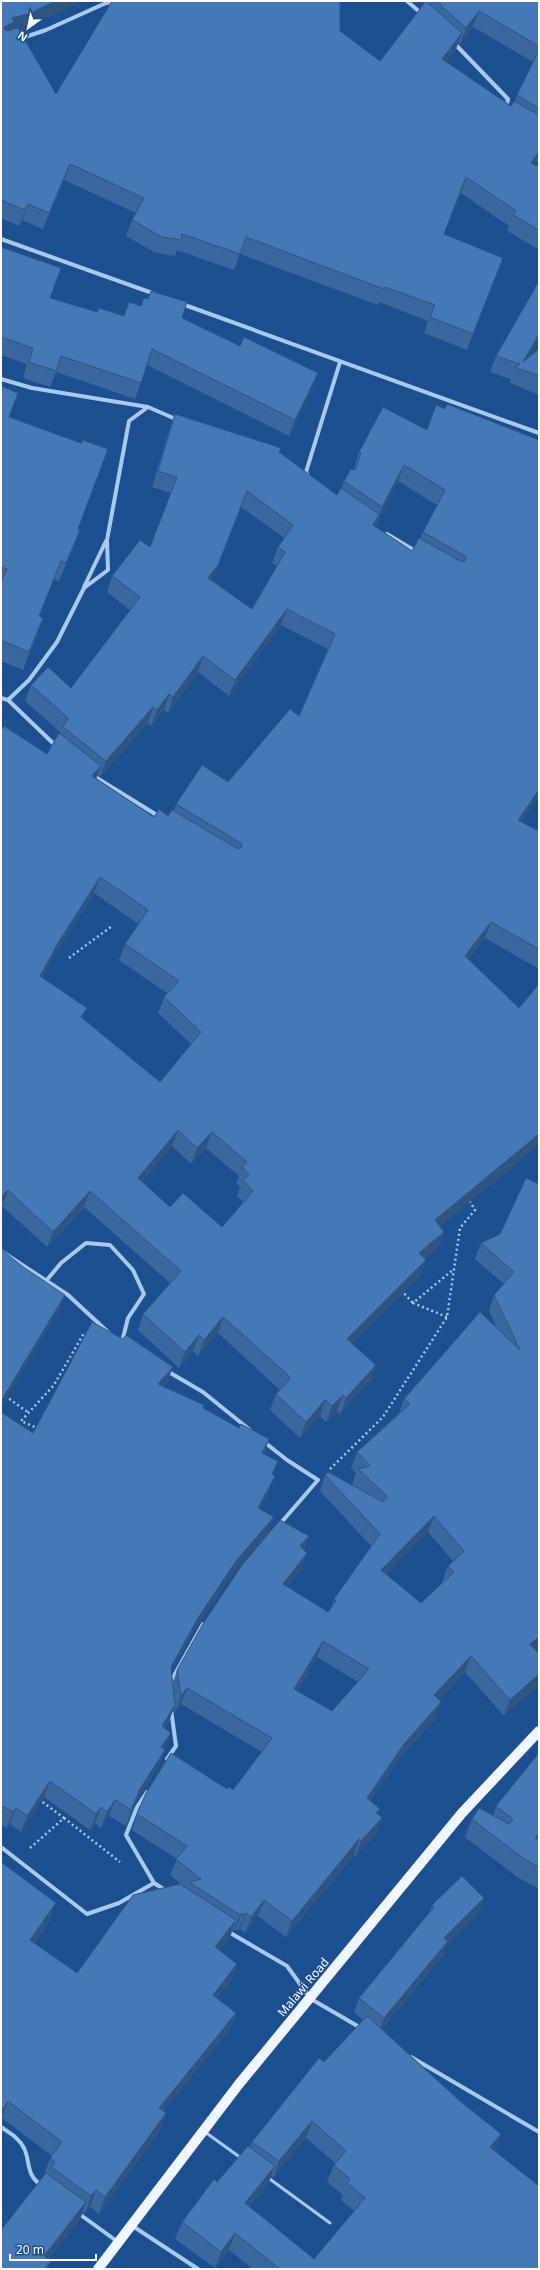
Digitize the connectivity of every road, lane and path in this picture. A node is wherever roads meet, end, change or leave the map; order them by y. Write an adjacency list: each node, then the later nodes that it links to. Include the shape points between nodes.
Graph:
1 (116, 1): 5 (street)
2 (407, 1): 3 (street)
3 (428, 20)
4 (450, 38): 6 (street, via 508,99)
5 (16, 40)
6 (506, 112)
7 (1, 238): 8 (street)
8 (163, 297)
9 (178, 303): 10 (street)
10 (340, 362): 14 (street); 16 (street)
11 (1, 378): 12 (street, via 32,388)
12 (148, 407): 13 (street); 19 (street, via 129,421)
13 (184, 423)
14 (539, 433)
15 (299, 469): 16 (street)
16 (306, 472): 17 (street)
17 (311, 477)
18 (382, 531): 20 (street)
19 (107, 540): 21 (street); 21 (street, via 108,570)
20 (420, 554)
21 (84, 588): 23 (street, via 56,642 29,680)
22 (1, 698): 23 (street)
23 (8, 700): 24 (street)
24 (58, 748)
25 (87, 771): 26 (street, via 104,784)
26 (166, 820)
27 (112, 926): 28 (path)
28 (69, 958)
29 (468, 1197): 31 (path, via 475,1210 460,1228)
30 (1, 1251): 32 (street)
31 (454, 1269): 34 (path); 35 (path)
32 (46, 1280): 37 (street, via 68,1295); 37 (street, via 61,1263 86,1243 110,1245 133,1270 144,1294 128,1318)
33 (398, 1287): 34 (path)
34 (413, 1303): 35 (path)
35 (447, 1317): 45 (path, via 382,1417)
36 (77, 1343): 41 (path, via 54,1385)
37 (122, 1344): 38 (street)
38 (128, 1348)
39 (165, 1370): 43 (street, via 204,1392)
40 (1, 1393): 41 (path)
41 (29, 1413): 42 (path, via 21,1421)
42 (43, 1431)
43 (252, 1431)
44 (258, 1436): 45 (street)
45 (318, 1480): 46 (street)
46 (278, 1526)
47 (208, 1617): 48 (street)
48 (168, 1685)
49 (170, 1700): 51 (street, via 176,1746)
50 (539, 1731): 60 (main road, Malawi Road, via 462,1813)
51 (164, 1764)
52 (149, 1789): 57 (street, via 126,1835)
53 (39, 1800): 54 (path)
54 (64, 1818): 56 (path); 57 (path)
55 (1, 1847): 56 (street)
56 (17, 1859): 57 (street, via 87,1914 119,1903)
57 (152, 1884): 58 (street)
58 (172, 1895)
59 (221, 1928): 60 (street, via 287,1966)
60 (311, 1999): 61 (street); 64 (main road, Malawi Road)
61 (366, 2031)
62 (408, 2055): 65 (street)
63 (1, 2127): 68 (street, via 18,2138 24,2149 28,2170 37,2183)
64 (204, 2130): 66 (lane); 71 (main road, Malawi Road)
65 (539, 2132)
66 (248, 2163)
67 (260, 2172): 70 (lane)
68 (49, 2192)
69 (74, 2210): 72 (street)
70 (330, 2223)
71 (131, 2225): 72 (main road, Malawi Road); 74 (street)
72 (118, 2242): 73 (main road, Malawi Road)
73 (98, 2269)
74 (198, 2269)

